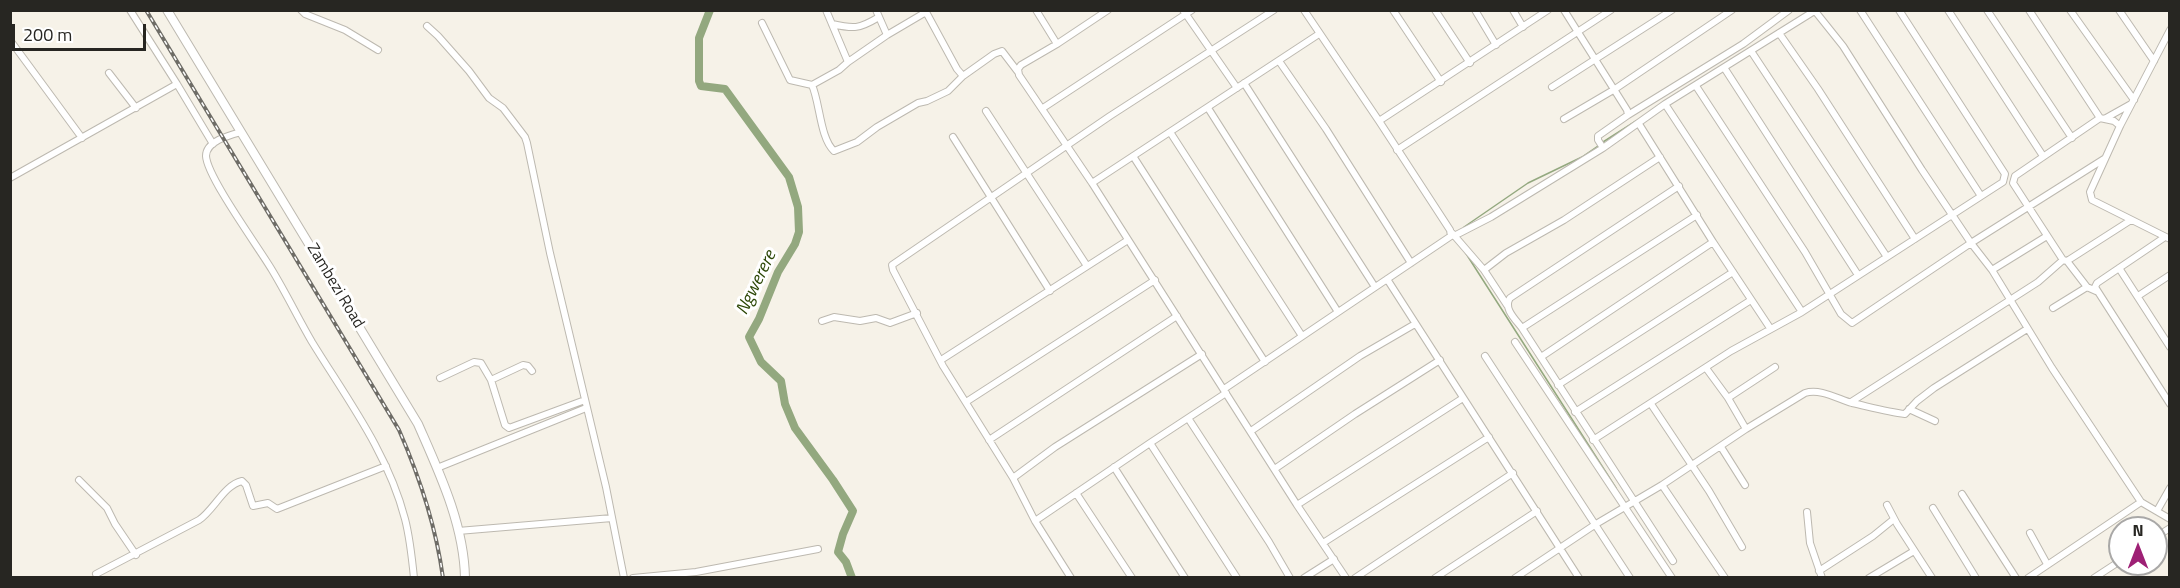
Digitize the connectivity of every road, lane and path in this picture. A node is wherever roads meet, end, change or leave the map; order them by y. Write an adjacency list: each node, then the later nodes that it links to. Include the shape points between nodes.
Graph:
1 (130, 10): 58 (street)
2 (167, 10): 76 (main road, Zambezi Road)
3 (301, 10): 44 (street)
4 (826, 10): 33 (street)
5 (909, 10): 31 (street)
6 (1036, 10): 42 (street)
7 (1274, 10): 45 (street)
8 (1304, 10): 39 (street)
9 (1393, 10): 56 (street)
10 (1435, 10): 51 (street)
11 (1475, 10): 43 (street)
12 (1513, 10): 35 (street)
13 (1548, 10): 35 (street)
14 (1564, 10): 37 (street)
15 (1611, 10): 37 (street)
16 (1672, 10): 47 (street)
17 (1732, 10): 63 (street)
18 (1789, 10): 70 (street, via 1743,45)
19 (1860, 10): 93 (street)
20 (1899, 10): 93 (street, via 2005,174 2003,182)
21 (1948, 10): 86 (street)
22 (1987, 10): 80 (street)
23 (2029, 10): 71 (street)
24 (2070, 10): 64 (street)
25 (2119, 10): 49 (street)
26 (928, 11): 31 (street); 55 (street)
27 (1106, 11): 42 (street)
28 (1816, 11): 38 (street); 97 (street, via 1855,63)
29 (1187, 12): 45 (street); 67 (street)
30 (877, 14): 33 (street, via 854,29); 40 (street)
31 (912, 20): 40 (street)
32 (762, 23): 59 (street, via 790,80)
33 (832, 24): 50 (street)
34 (427, 26): 155 (street, via 525,137)
35 (1523, 27): 43 (street)
36 (2169, 30): 49 (street)
37 (1578, 31): 47 (street); 84 (street)
38 (1779, 33): 46 (street); 102 (street)
39 (1318, 34): 48 (street); 73 (street)
40 (886, 35): 50 (street)
41 (10, 40): 79 (street)
42 (1057, 45): 53 (street, via 1021,65)
43 (1496, 45): 51 (street)
44 (378, 50)
45 (1212, 51): 62 (street); 82 (street)
46 (1751, 51): 52 (street); 106 (street)
47 (1596, 60): 61 (street); 63 (street)
48 (1279, 61): 57 (street); 108 (street)
49 (2154, 61): 64 (street)
50 (848, 62): 59 (street)
51 (1470, 63): 56 (street)
52 (1725, 69): 60 (street); 114 (street)
53 (1018, 72): 55 (street, via 1005,54 998,52); 67 (street)
54 (109, 73): 66 (street)
55 (963, 76): 59 (street, via 948,90 834,151)
56 (1441, 82): 73 (street)
57 (1244, 83): 62 (street); 118 (street)
58 (177, 84): 66 (street); 81 (street)
59 (812, 85)
60 (1696, 86): 65 (street); 122 (street)
61 (1552, 87)
62 (1237, 88): 68 (street)
63 (1615, 89): 70 (street); 72 (street)
64 (2133, 102): 71 (street); 75 (street)
65 (1665, 104): 74 (street); 129 (street)
66 (136, 108): 79 (street)
67 (1043, 108): 82 (street)
68 (1208, 108): 77 (street); 128 (street)
69 (987, 111): 89 (street)
70 (1628, 115): 83 (street, via 1599,136)
71 (2103, 118): 75 (street); 80 (street)
72 (1564, 119)
73 (1379, 121): 84 (street)
74 (1639, 124): 83 (street); 87 (street)
75 (2120, 126): 88 (street)
76 (242, 132): 81 (street); 175 (main road, Zambezi Road, via 418,424)
77 (1170, 132): 85 (street); 137 (street)
78 (953, 137): 94 (street)
79 (82, 138): 90 (street)
80 (2072, 138): 86 (street)
81 (213, 144): 172 (street, via 206,153 212,173)
82 (1068, 146): 89 (street); 91 (street)
83 (1603, 147): 99 (street, via 1491,217)
84 (1397, 150): 99 (street)
85 (1133, 156): 91 (street); 145 (street)
86 (2043, 156): 95 (street, via 2013,179)
87 (1660, 157): 92 (street); 111 (street)
88 (2104, 159): 95 (street); 98 (street, via 2090,197)
89 (1026, 174): 94 (street); 109 (street)
90 (10, 178)
91 (1092, 183): 103 (street)
92 (1679, 186): 96 (street); 126 (street, via 1509,298)
93 (1981, 196): 97 (street)
94 (990, 197): 120 (street); 130 (street, via 894,262 893,270)
95 (2028, 207): 100 (street); 105 (street)
96 (1697, 215): 104 (street); 134 (street)
97 (1952, 216): 102 (street); 105 (street)
98 (2131, 219): 101 (street); 107 (street)
99 (1453, 234): 108 (street); 111 (street)
100 (2047, 236): 107 (street); 112 (street)
101 (2167, 238): 110 (street)
102 (1915, 239): 106 (street)
103 (1128, 240): 109 (street); 117 (street)
104 (1713, 242): 113 (street); 142 (street)
105 (1971, 243): 112 (street); 122 (street, via 1852,323 1841,314)
106 (1887, 257): 114 (street)
107 (2065, 261): 119 (street); 125 (street)
108 (1411, 263): 116 (street)
109 (1087, 266): 120 (street)
110 (2120, 268): 121 (street, via 2097,283); 123 (street)
111 (1484, 270): 126 (street)
112 (1992, 270): 125 (street)
113 (1733, 272): 124 (street); 151 (street)
114 (1858, 275): 122 (street)
115 (2169, 275): 123 (street)
116 (1387, 279): 118 (street); 133 (street)
117 (1155, 280): 131 (street); 156 (street)
118 (1375, 287): 128 (street)
119 (2087, 287): 121 (street); 127 (street)
120 (1050, 291): 143 (street)
121 (2096, 291): 159 (street)
122 (1830, 294): 129 (street)
123 (2138, 296): 139 (street)
124 (1751, 300): 135 (street); 162 (street)
125 (2009, 300): 136 (street); 157 (street)
126 (1507, 305): 134 (street)
127 (2054, 308)
128 (1338, 312): 137 (street)
129 (1802, 312): 135 (street)
130 (917, 313): 132 (street, via 890,323 876,318 860,321 834,317); 143 (street)
131 (1177, 316): 140 (street); 168 (street)
132 (822, 321)
133 (1415, 324): 144 (street); 166 (street, via 1360,356)
134 (1522, 328): 142 (street)
135 (1770, 328): 147 (street)
136 (2027, 329): 161 (street, via 1934,388); 186 (street)
137 (1302, 336): 145 (street)
138 (1515, 342): 189 (street)
139 (2169, 347)
140 (1202, 354): 152 (street); 178 (street)
141 (1485, 356): 198 (street)
142 (1541, 357): 151 (street)
143 (941, 360): 156 (street)
144 (1440, 360): 153 (street); 176 (street)
145 (1265, 362): 152 (street)
146 (1775, 367): 154 (street)
147 (1706, 368): 154 (street); 158 (street)
148 (532, 371): 150 (street, via 523,365)
149 (440, 378): 150 (street, via 477,362)
150 (490, 380): 155 (street, via 509,428)
151 (1558, 385): 162 (street)
152 (1225, 391): 163 (street); 166 (street)
153 (1463, 398): 167 (street); 187 (street)
154 (1728, 398): 165 (street)
155 (585, 400): 160 (street)
156 (966, 402): 168 (street)
157 (1850, 402): 161 (street, via 1904,414); 165 (street, via 1811,392)
158 (1651, 404): 169 (street); 173 (street)
159 (2169, 404)
160 (586, 408): 175 (street); 194 (street)
161 (1909, 409): 164 (street)
162 (1575, 412): 169 (street)
163 (1188, 418): 170 (street); 221 (street)
164 (1935, 421)
165 (1746, 429): 171 (street)
166 (1251, 431): 176 (street)
167 (1489, 436): 177 (street); 201 (street)
168 (989, 440): 178 (street)
169 (1593, 440): 185 (street)
170 (1150, 442): 174 (street); 220 (street)
171 (1721, 447): 173 (street); 181 (street)
172 (386, 466): 206 (street, via 278,509 268,503 254,506 244,483 239,481 199,520); 213 (street, via 404,517)
173 (1691, 466): 180 (street); 202 (street)
174 (1114, 467): 183 (street); 219 (street)
175 (437, 468): 199 (main road, Zambezi Road)
176 (1276, 468): 187 (street)
177 (1513, 473): 191 (street); 224 (street)
178 (1012, 478): 197 (street)
179 (79, 480): 206 (street, via 107,508)
180 (1662, 485): 185 (street); 230 (street)
181 (1745, 485)
182 (2169, 488): 192 (street)
183 (1076, 493): 197 (street); 218 (street)
184 (1962, 494): 234 (street)
185 (1634, 501): 189 (street); 208 (street)
186 (2141, 502): 192 (street); 209 (street)
187 (1297, 505): 201 (street)
188 (1887, 505): 195 (street)
189 (1626, 506): 198 (street); 229 (street)
190 (1933, 508): 233 (street)
191 (1537, 510): 203 (street); 225 (street)
192 (2157, 511): 196 (street)
193 (1807, 512): 212 (street, via 1810,543)
194 (612, 518): 199 (street); 215 (street)
195 (1894, 519): 205 (street); 212 (street)
196 (2169, 519)
197 (1035, 521): 217 (street)
198 (1596, 524): 203 (street); 228 (street)
199 (458, 531): 214 (main road, Zambezi Road)
200 (2030, 532): 209 (street)
201 (1323, 543): 207 (street)
202 (1742, 547)
203 (1560, 548): 226 (street); 227 (street)
204 (818, 549): 216 (street, via 696,572)
205 (1914, 550): 231 (street); 232 (street)
206 (136, 555): 211 (street)
207 (1334, 559): 222 (street); 223 (street)
208 (1673, 561)
209 (2047, 564): 235 (street)
210 (2108, 569): 236 (street)
211 (96, 574)
212 (1820, 574)
213 (414, 578)
214 (465, 578)
215 (624, 578)
216 (633, 578)
217 (1071, 578)
218 (1132, 578)
219 (1185, 578)
220 (1237, 578)
221 (1290, 578)
222 (1304, 578)
223 (1346, 578)
224 (1354, 578)
225 (1435, 578)
226 (1515, 578)
227 (1579, 578)
228 (1630, 578)
229 (1672, 578)
230 (1725, 578)
231 (1869, 578)
232 (1932, 578)
233 (1976, 578)
234 (2016, 578)
235 (2028, 578)
236 (2094, 578)

